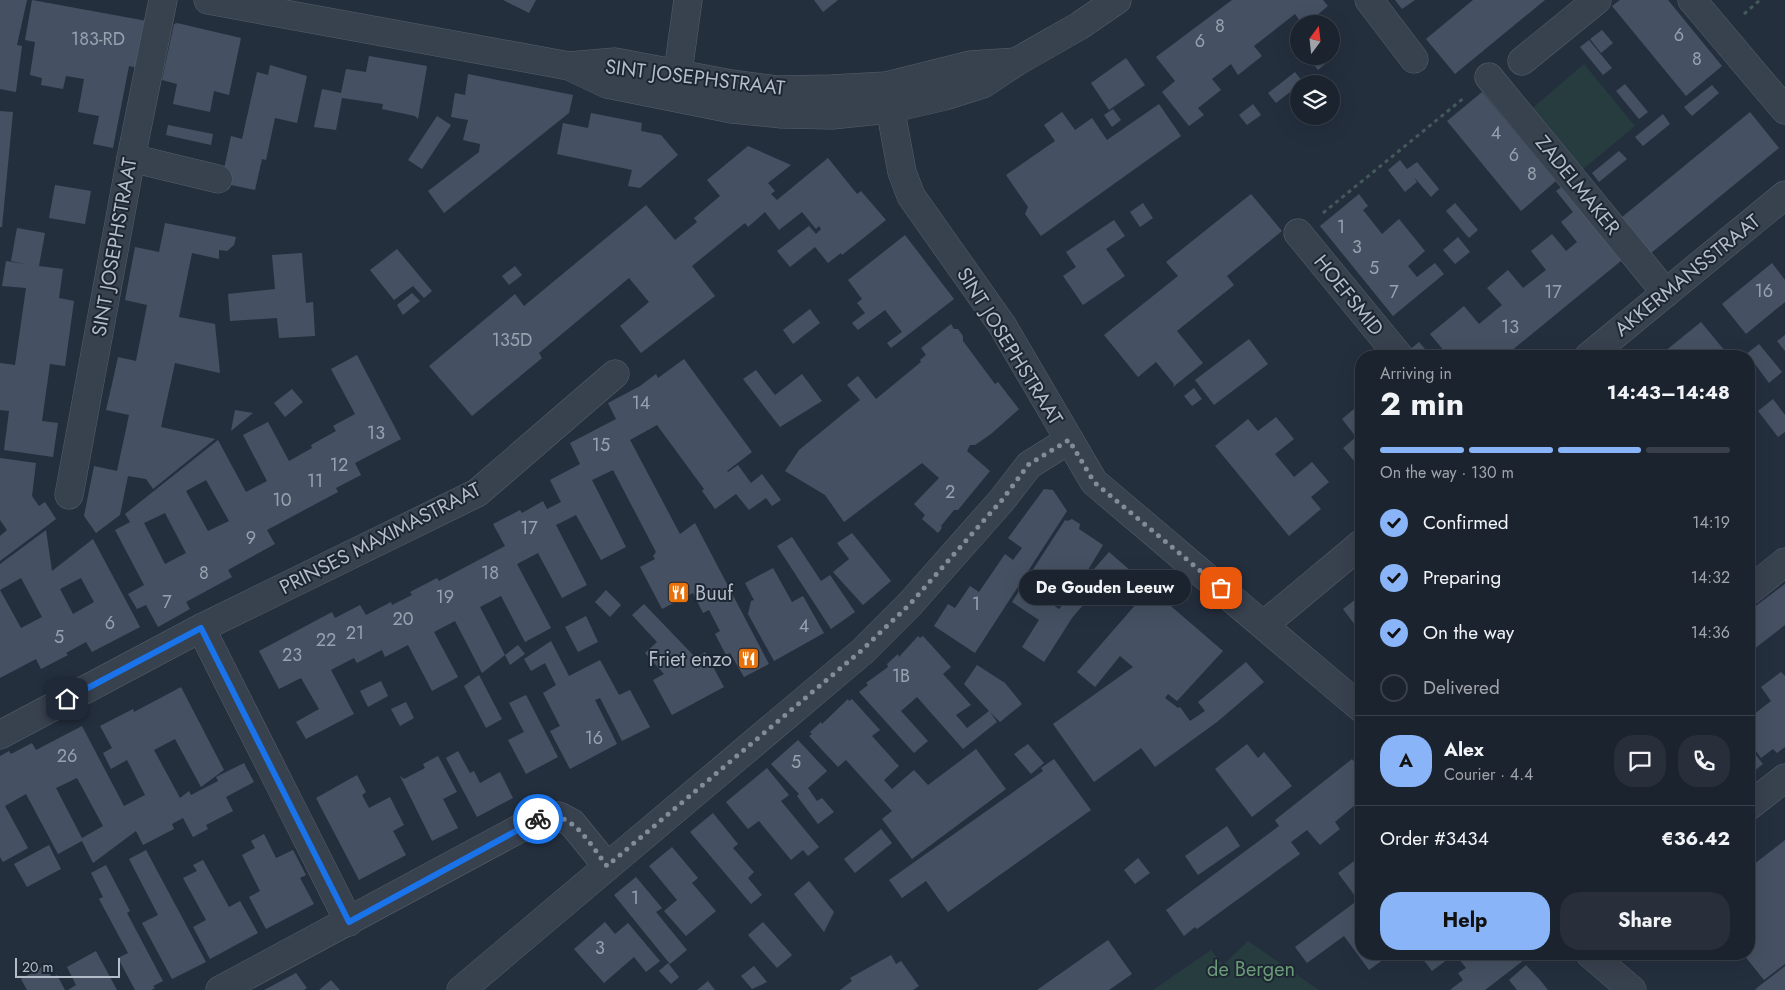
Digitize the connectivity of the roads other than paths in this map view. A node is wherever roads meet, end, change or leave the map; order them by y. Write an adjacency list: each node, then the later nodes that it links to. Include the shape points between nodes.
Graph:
1 (162, 0): 15 (street, SINT JOSEPHSTRAAT)
2 (208, 0): 8 (street, SINT JOSEPHSTRAAT)
3 (688, 0): 12 (street)
4 (1117, 0): 13 (street, via 983,84 945,96)
5 (1369, 0): 9 (street)
6 (1597, 0): 10 (street)
7 (1692, 0): 14 (street)
8 (296, 7): 12 (street, SINT JOSEPHSTRAAT, via 569,66 615,62)
9 (1414, 59)
10 (1522, 61)
11 (1489, 77): 19 (street, ZADELMAKER)
12 (676, 87): 13 (street, SINT JOSEPHSTRAAT)
13 (888, 98): 23 (street, SINT JOSEPHSTRAAT, via 902,172 911,196 1002,325)
14 (1785, 110)
15 (131, 158): 16 (street); 24 (street, SINT JOSEPHSTRAAT)
16 (218, 180)
17 (1785, 195): 19 (street, AKKERMANSSTRAAT)
18 (1298, 233): 20 (street, HOEFSMID)
19 (1666, 293): 21 (street, AKKERMANSSTRAAT)
20 (1394, 350)
21 (1596, 350)
22 (615, 374): 29 (street, PRINSES MAXIMASTRAAT, via 477,493)
23 (1069, 440): 28 (street, SINT JOSEPHSTRAAT, via 1094,482); 34 (street, via 1029,464 1002,500 910,604 862,650)
24 (69, 495)
25 (1355, 549): 28 (street)
26 (1785, 562): 27 (street)
27 (1755, 586)
28 (1264, 624): 30 (street, SINT JOSEPHSTRAAT)
29 (201, 628): 31 (street, PRINSES MAXIMASTRAAT); 35 (street)
30 (1355, 703)
31 (0, 735)
32 (1785, 778): 33 (street)
33 (1755, 801)
34 (607, 866): 35 (street, via 572,822 559,816 541,818); 38 (street)
35 (349, 922): 37 (street)
36 (1597, 960): 39 (street)
37 (220, 990)
38 (461, 990)
39 (1632, 990)

